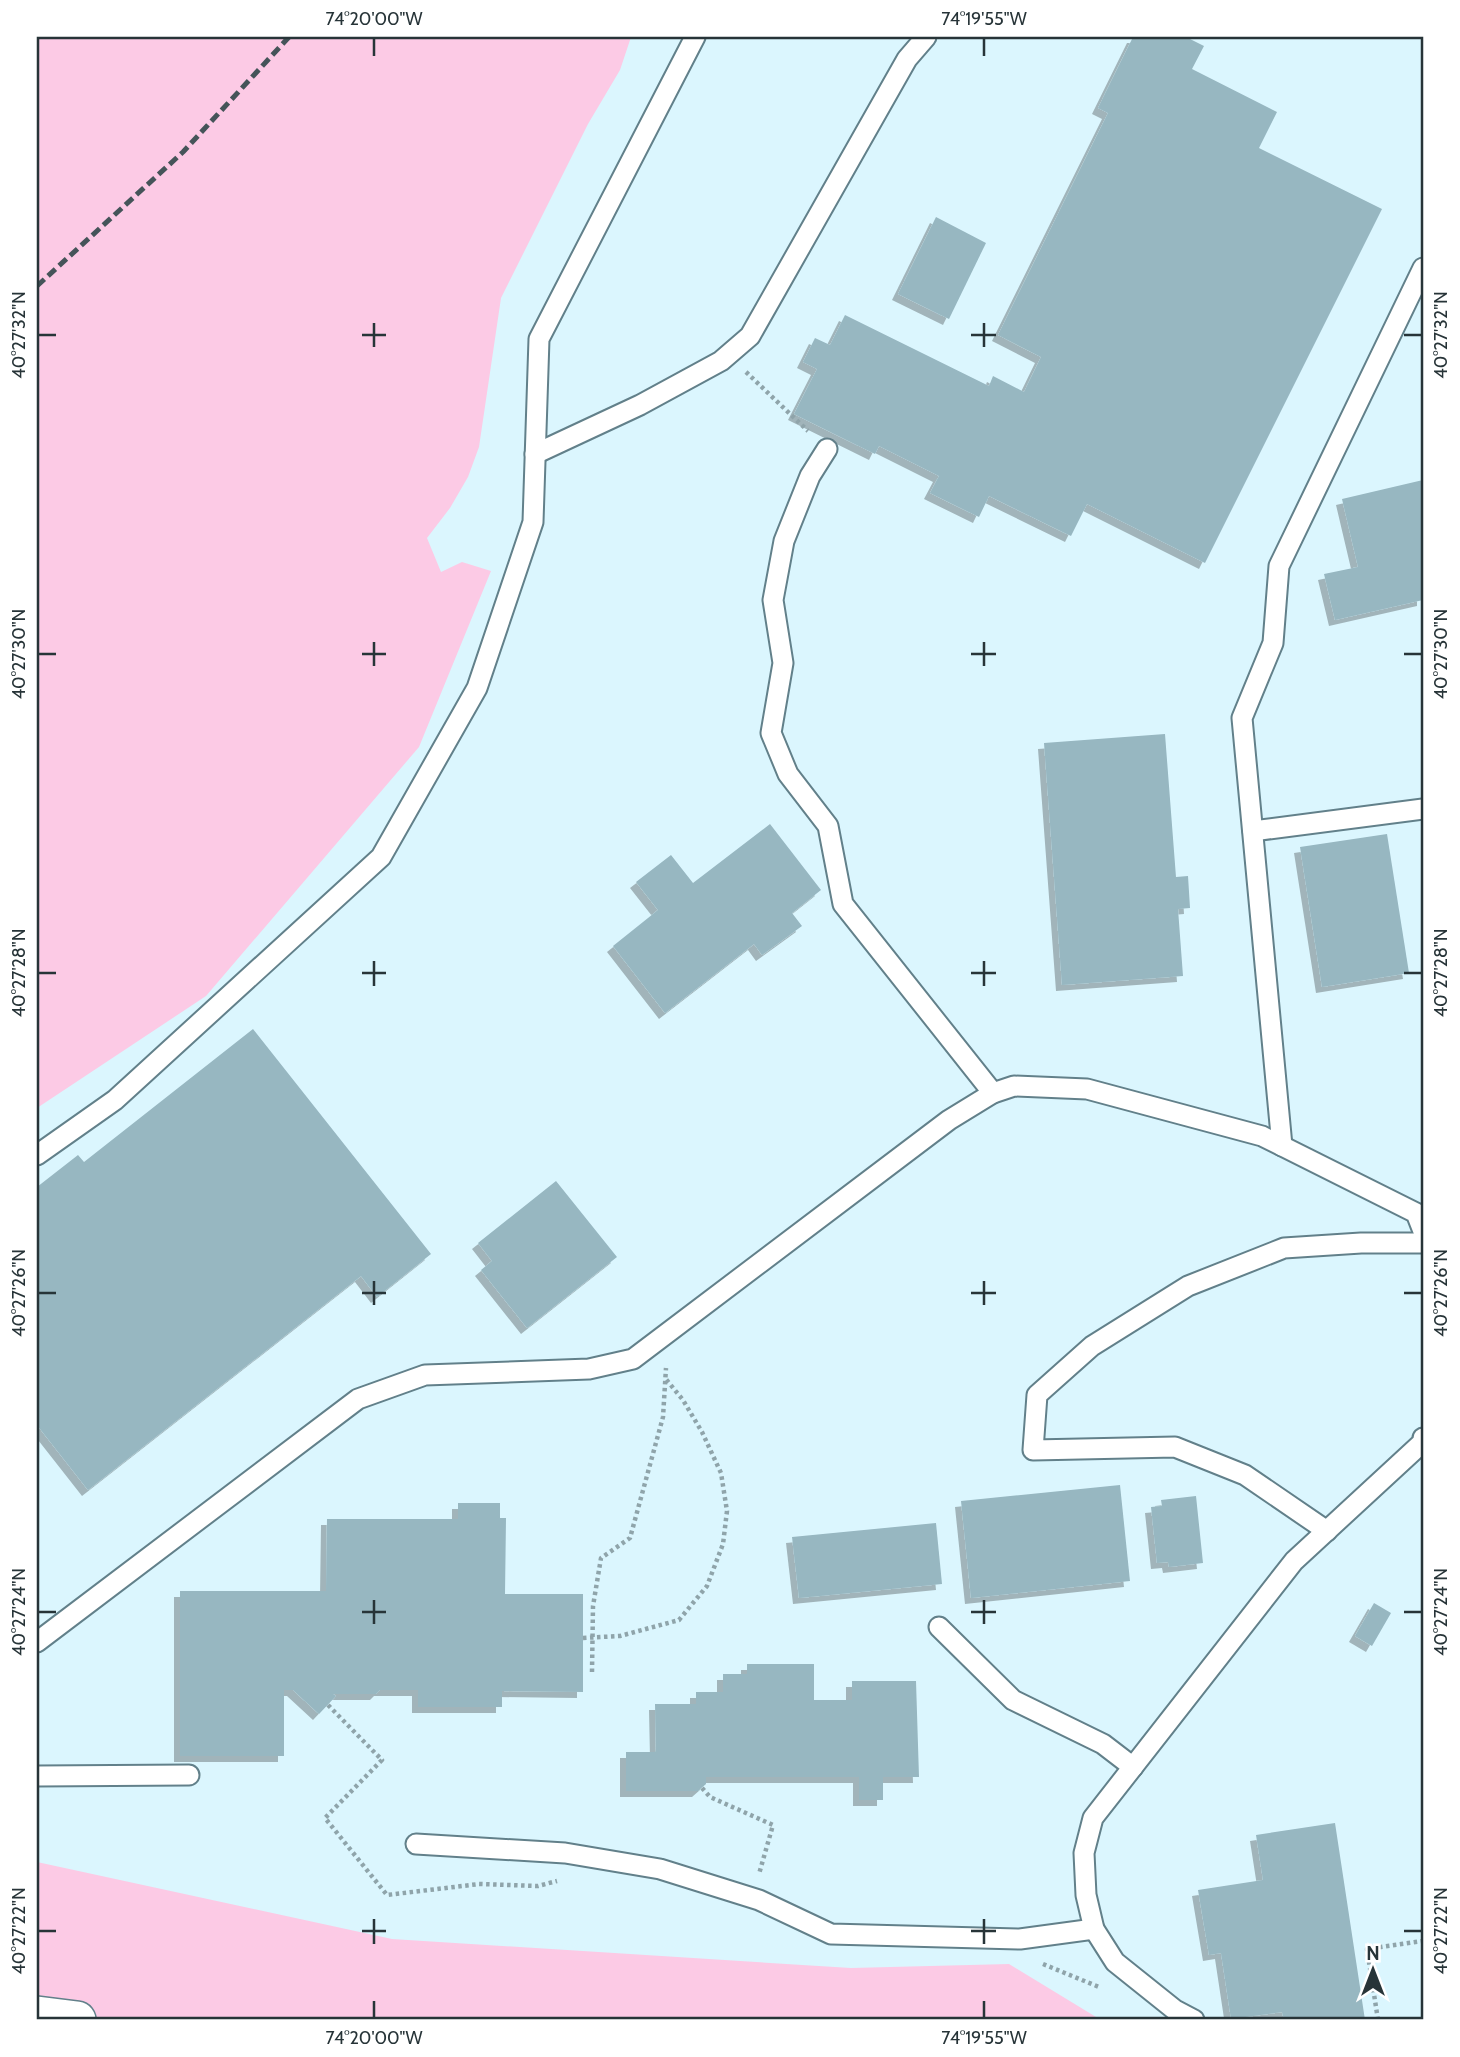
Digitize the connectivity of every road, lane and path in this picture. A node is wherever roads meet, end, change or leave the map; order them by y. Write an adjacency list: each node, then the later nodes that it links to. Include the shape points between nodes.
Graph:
1 (695, 37): 6 (lane, via 539,339)
2 (926, 37): 4 (lane, via 907,59 750,336)
3 (1423, 268): 8 (lane, via 1279,566 1273,643 1241,718)
4 (727, 355): 5 (path); 6 (lane, via 640,405)
5 (827, 449): 9 (lane, via 810,475 784,541 774,600 783,663 771,733 788,774 828,826 843,904)
6 (535, 454): 11 (lane, via 533,522 477,688 380,857 115,1100)
7 (1423, 809): 8 (lane)
8 (1252, 831): 10 (lane)
9 (993, 1093): 10 (lane, via 1014,1086 1087,1089 1262,1136); 14 (lane, via 949,1120)
10 (1282, 1146): 12 (lane)
11 (37, 1155)
12 (1421, 1219)
13 (1423, 1243): 17 (lane, via 1284,1248 1188,1286 1092,1346 1037,1395 1033,1450 1175,1447 1245,1475)
14 (668, 1332): 15 (path); 21 (lane, via 632,1359 589,1369 425,1375 358,1399)
15 (666, 1378): 20 (path, via 663,1417 630,1538 601,1558); 20 (path, via 702,1432 721,1473 727,1511 723,1544 707,1586 679,1620 620,1636)
16 (1423, 1438): 17 (lane)
17 (1327, 1531): 23 (lane, via 1294,1561)
18 (939, 1628): 23 (lane, via 1013,1700 1103,1744)
19 (583, 1638): 20 (path)
20 (593, 1638): 22 (path)
21 (37, 1642)
22 (592, 1672)
23 (1133, 1766): 29 (lane, via 1093,1818 1084,1853)
24 (189, 1774): 25 (lane)
25 (37, 1776)
26 (702, 1788): 28 (path, via 710,1797 773,1825)
27 (416, 1844): 29 (lane, via 565,1853 660,1869 759,1900 831,1934 1020,1939)
28 (758, 1879)
29 (1094, 1929): 33 (lane, via 1115,1962)
30 (1423, 1941): 34 (path, via 1367,1949)
31 (37, 2015): 32 (street)
32 (77, 2020)
33 (1194, 2020)
34 (1378, 2020)

